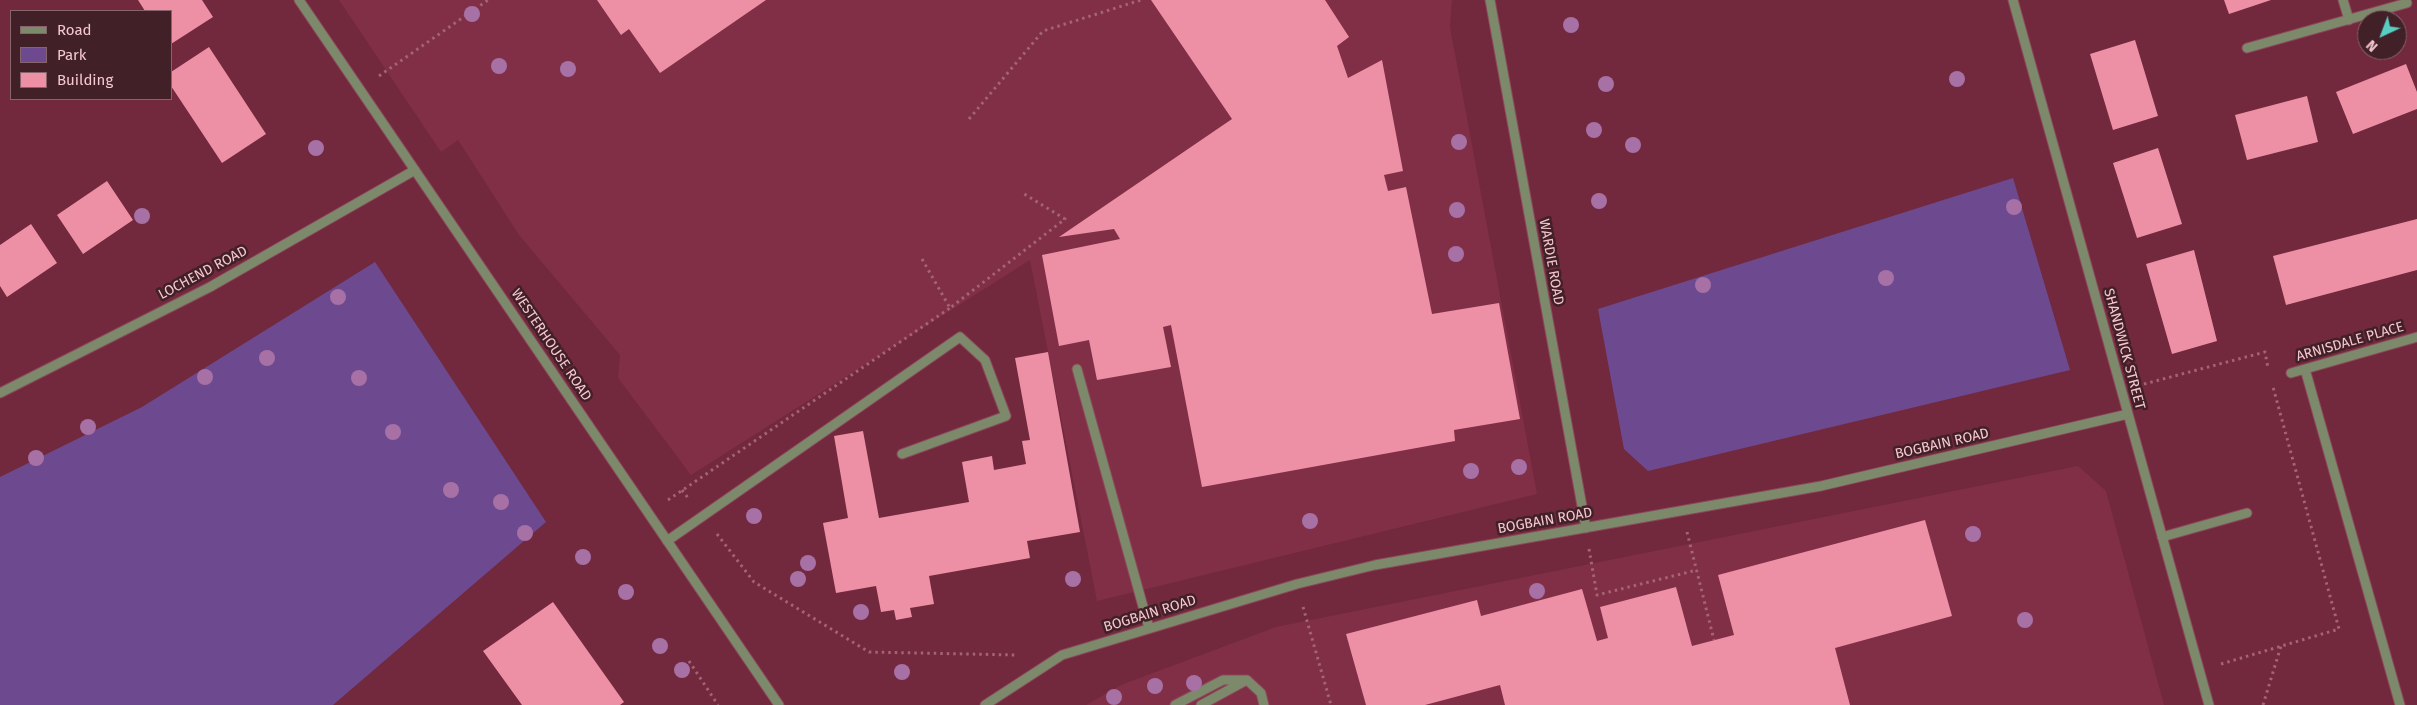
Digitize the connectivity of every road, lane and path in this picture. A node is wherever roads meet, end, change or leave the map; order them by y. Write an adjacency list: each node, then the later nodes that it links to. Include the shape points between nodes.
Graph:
1 (299, 0): 10 (street, WESTERHOUSE ROAD)
2 (488, 0): 10 (path)
3 (1141, 0): 11 (path, via 1043,31)
4 (1490, 0): 30 (street, WARDIE ROAD)
5 (2013, 0): 21 (street, SHANDWICK STREET)
6 (2343, 0): 8 (street)
7 (2407, 3): 8 (street)
8 (2349, 20): 9 (street)
9 (2247, 48)
10 (360, 89): 12 (street, WESTERHOUSE ROAD)
11 (969, 119)
12 (415, 170): 22 (street, LOCHEND ROAD, via 210,287); 27 (street, WESTERHOUSE ROAD)
13 (1020, 192): 15 (path, via 1066,219)
14 (922, 260): 15 (path)
15 (950, 308): 25 (path)
16 (2417, 337): 18 (street, ARNISDALE PLACE)
17 (1077, 369): 35 (street)
18 (2305, 369): 19 (street, ARNISDALE PLACE); 51 (street)
19 (2291, 373): 20 (path)
20 (2271, 380): 21 (path, via 2265,352); 37 (path, via 2339,629)
21 (2121, 390): 23 (street, SHANDWICK STREET)
22 (0, 393)
23 (2128, 414): 26 (street, BOGBAIN ROAD, via 1821,486); 31 (street, SHANDWICK STREET)
24 (902, 454): 29 (street, via 1006,416 985,360 960,337)
25 (682, 490): 27 (path); 29 (path)
26 (1681, 511): 30 (street, BOGBAIN ROAD); 33 (path)
27 (649, 513): 32 (street, WESTERHOUSE ROAD)
28 (2247, 513): 31 (street)
29 (702, 516): 32 (street); 38 (path, via 754,582 869,652)
30 (1586, 528): 33 (path, via 1597,594); 34 (street, BOGBAIN ROAD, via 1375,565)
31 (2162, 537): 40 (street, SHANDWICK STREET)
32 (668, 540): 43 (street, WESTERHOUSE ROAD)
33 (1697, 570): 36 (path)
34 (1297, 584): 35 (street, BOGBAIN ROAD); 48 (path)
35 (1150, 628): 38 (street, BOGBAIN ROAD)
36 (1714, 640)
37 (2281, 646): 40 (path); 50 (path)
38 (1062, 655): 44 (street, BOGBAIN ROAD)
39 (689, 661): 42 (path)
40 (2200, 670): 49 (street, SHANDWICK STREET)
41 (1247, 680): 45 (street, via 1223,680); 46 (street); 47 (street, via 1261,693)
42 (718, 705)
43 (779, 705)
44 (985, 705)
45 (1175, 705)
46 (1201, 705)
47 (1264, 705)
48 (1331, 705)
49 (2209, 705)
50 (2263, 705)
51 (2400, 705)

